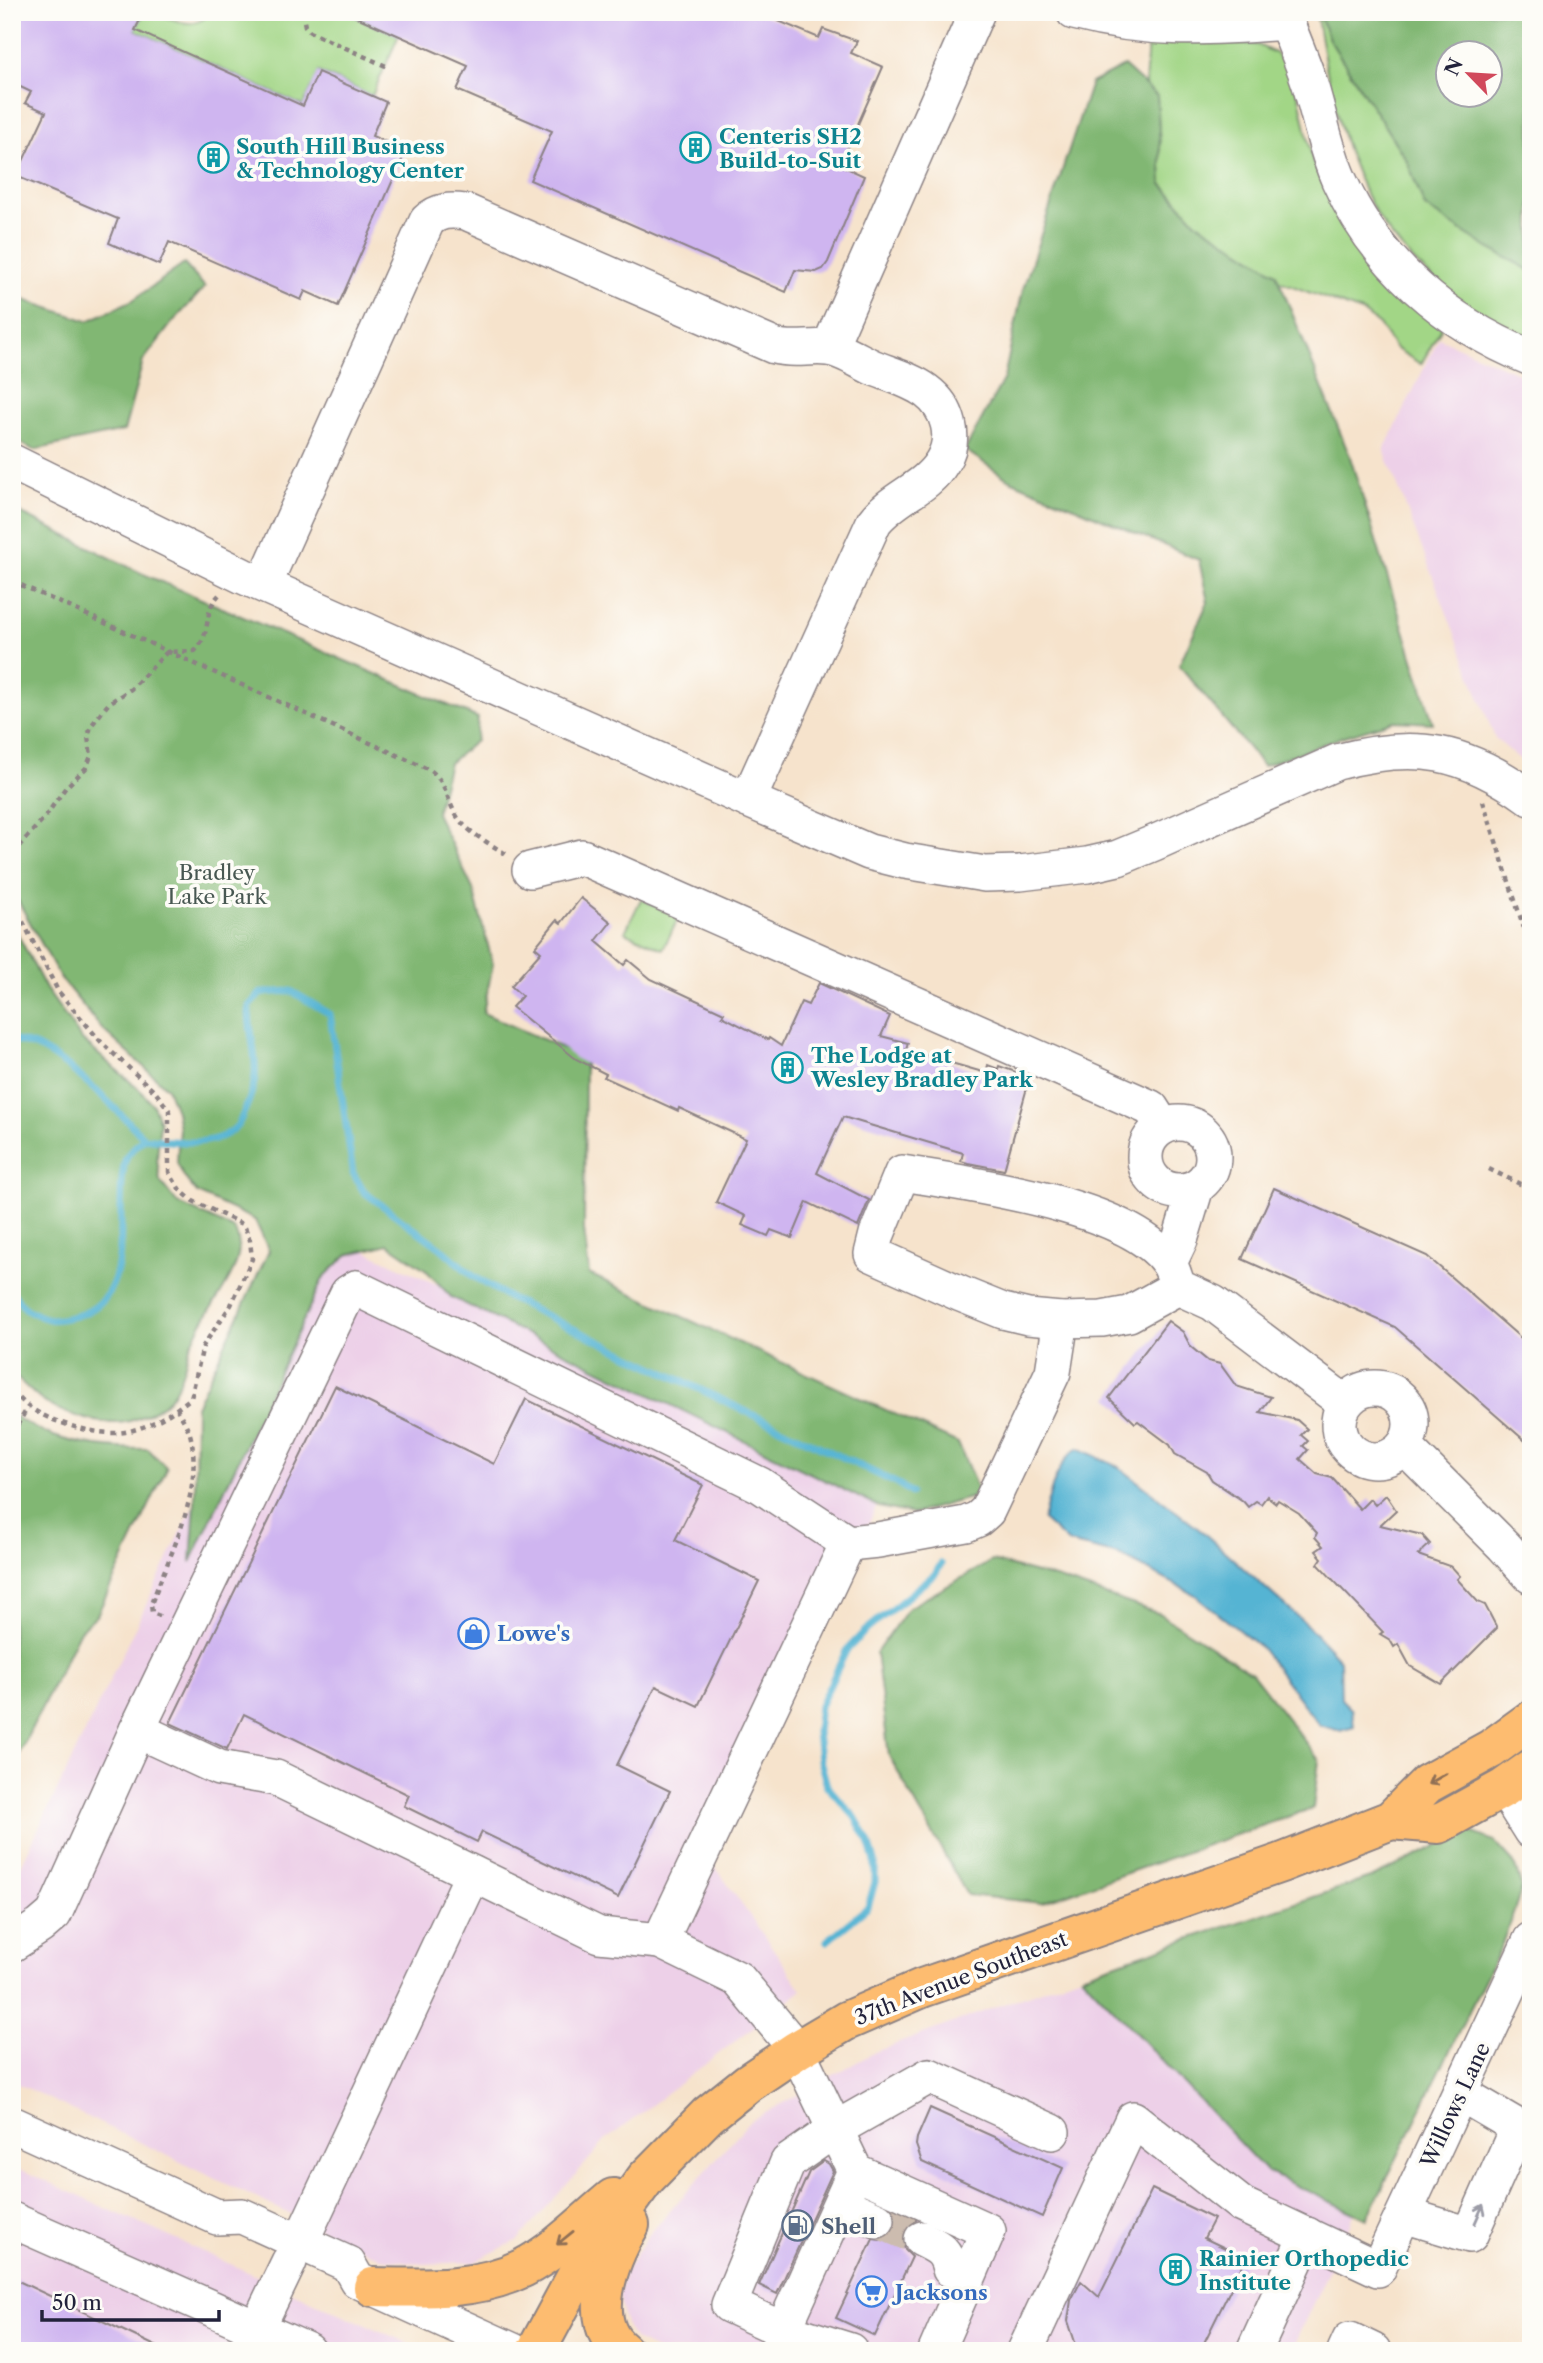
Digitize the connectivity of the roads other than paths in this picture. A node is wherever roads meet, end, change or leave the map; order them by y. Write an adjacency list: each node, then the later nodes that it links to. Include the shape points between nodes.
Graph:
1 (977, 12): 4 (street)
2 (1074, 12): 3 (street, via 1156,27 1219,27)
3 (1284, 17): 5 (street, via 1338,177 1368,231 1430,299 1485,337)
4 (829, 348): 7 (street, via 774,346 466,212 442,211 427,221); 9 (street, via 925,390 946,417 950,445 934,474 874,522)
5 (1531, 358)
6 (12, 462): 7 (street)
7 (253, 580): 9 (street)
8 (1531, 798): 9 (street, via 1472,763 1427,751 1359,756 1118,858 1075,867 985,874 869,852)
9 (748, 800)
10 (530, 870): 11 (street, via 582,857 1151,1108)
11 (1163, 1127): 12 (street, via 1174,1123 1195,1127 1210,1144 1212,1166); 12 (street, via 1154,1133 1145,1152 1149,1174 1164,1188 1186,1191)
12 (1196, 1187): 13 (street)
13 (1174, 1275): 14 (street, via 1129,1314); 14 (street, via 1154,1247 1095,1214 902,1173 872,1254 1003,1311); 15 (street)
14 (1061, 1320): 17 (street, via 1053,1372 987,1511 966,1524)
15 (1345, 1403): 16 (street, via 1338,1427 1349,1450 1371,1461 1395,1455); 16 (street, via 1353,1395 1375,1388 1396,1395 1410,1413)
16 (1404, 1446): 18 (street)
17 (848, 1543): 20 (street, via 760,1485 356,1288 348,1293); 26 (street)
18 (1531, 1576)
19 (1531, 1720): 22 (main road, 37th Avenue Southeast, one-way to 22, via 1427,1784)
20 (137, 1730): 24 (street, via 219,1768 276,1779); 27 (street, via 54,1914)
21 (1518, 1779): 22 (main road, 37th Avenue Southeast, via 1439,1824); 23 (street)
22 (1391, 1820): 28 (main road, 37th Avenue Southeast, via 922,1988 846,2021)
23 (1531, 1831)
24 (473, 1874): 26 (street, via 599,1935); 42 (street)
25 (1531, 1940): 29 (street, Willows Lane)
26 (660, 1941): 28 (street, via 738,1979)
27 (12, 1944)
28 (797, 2050): 31 (street); 33 (main road, 37th Avenue Southeast, via 728,2099)
29 (1460, 2093): 36 (street, Willows Lane); 36 (street, one-way to 29, via 1470,2235 1518,2127)
30 (12, 2124): 42 (street, via 217,2217 242,2216)
31 (834, 2130): 32 (street, via 929,2076); 34 (street); 46 (street, via 788,2162 729,2305)
32 (1052, 2132)
33 (674, 2147): 44 (main road, one-way to 44, via 552,2248 504,2276 443,2288); 49 (main road, 37th Avenue Southeast, via 584,2262); 50 (main road, via 624,2235 606,2280 603,2316 616,2346)
34 (855, 2171): 35 (street); 39 (street)
35 (841, 2204): 38 (street); 46 (street)
36 (1404, 2215): 40 (street, Willows Lane, via 1378,2269)
37 (12, 2220): 45 (street)
38 (877, 2220)
39 (971, 2223): 43 (street); 53 (street, via 988,2231)
40 (1307, 2235): 54 (street, via 1242,2204 1133,2119); 55 (street)
41 (922, 2239): 43 (street, via 947,2256)
42 (294, 2253): 44 (street, via 348,2264); 45 (street)
43 (950, 2269): 52 (street)
44 (365, 2284): 48 (street)
45 (252, 2339): 47 (street)
46 (780, 2340): 51 (street)
47 (308, 2351)
48 (513, 2351)
49 (536, 2351)
50 (623, 2351)
51 (850, 2351)
52 (913, 2351)
53 (936, 2351)
54 (1025, 2351)
55 (1254, 2351)
56 (1345, 2351): 57 (street, via 1350,2340)
57 (1373, 2351)

